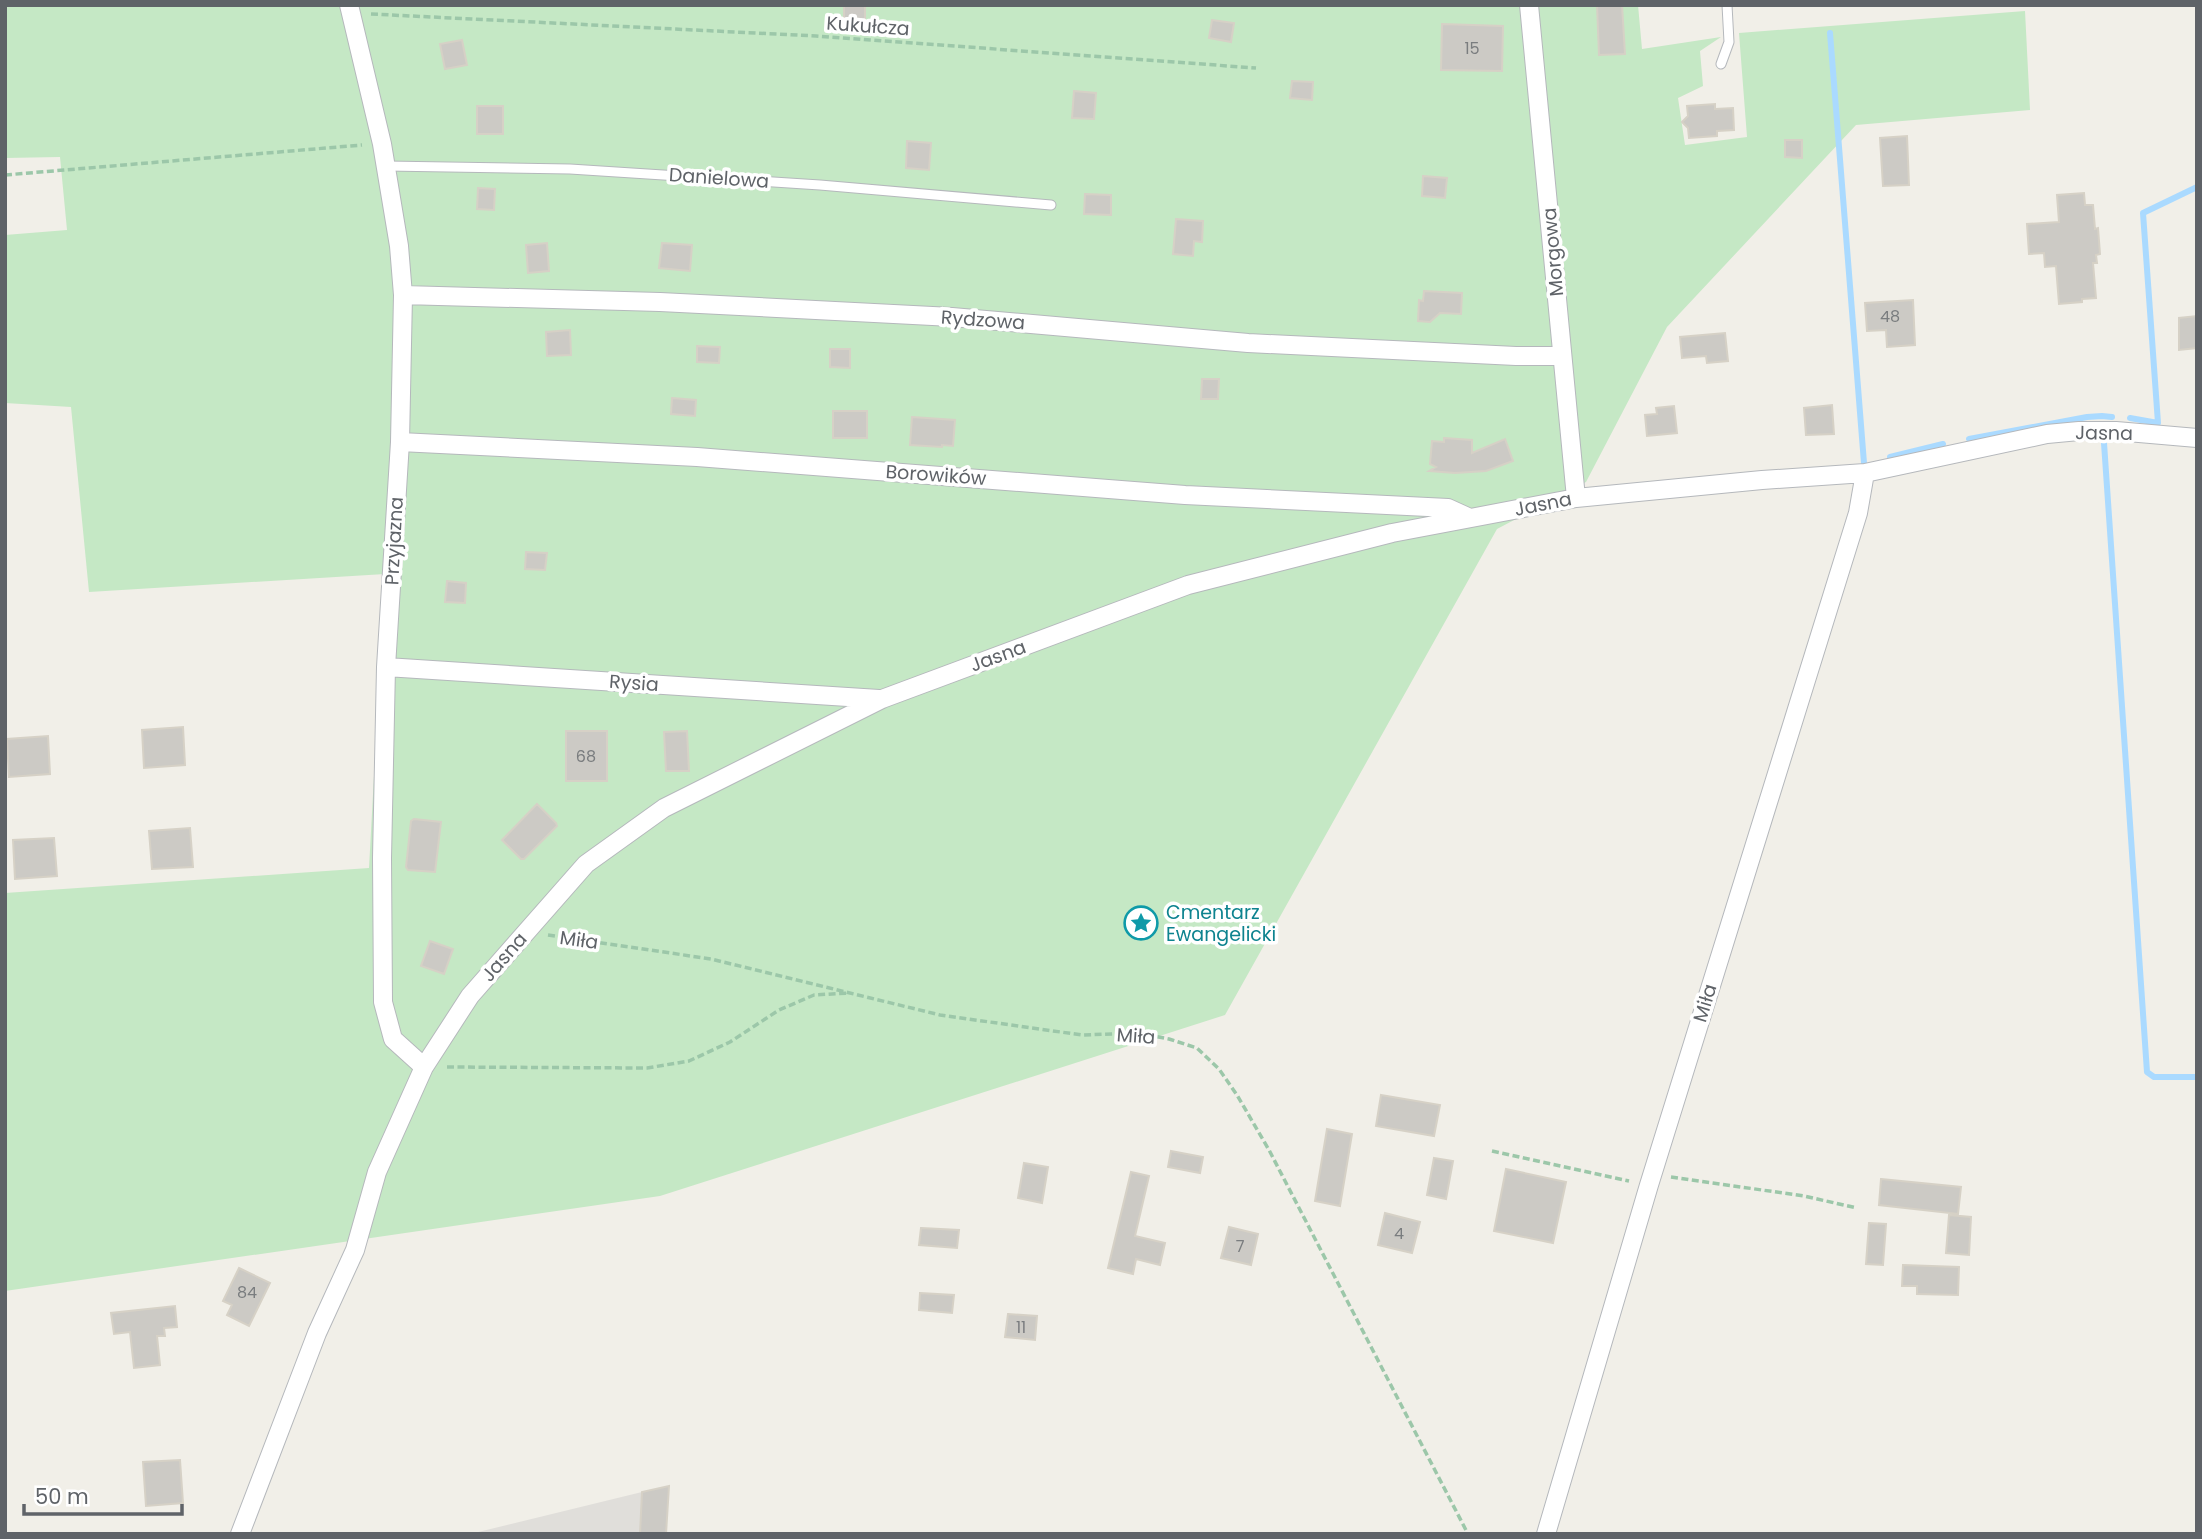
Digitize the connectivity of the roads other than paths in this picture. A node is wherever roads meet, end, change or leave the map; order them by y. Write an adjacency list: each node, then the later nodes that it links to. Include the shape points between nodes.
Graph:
1 (1529, 5): 8 (street, Morgowa)
2 (1727, 5): 4 (lane, via 1729,41)
3 (350, 9): 5 (street, Przyjazna)
4 (1721, 64)
5 (386, 166): 6 (lane, Danielowa, via 570,169); 7 (street, Przyjazna)
6 (1051, 205)
7 (403, 295): 8 (street, Rydzowa, via 674,302 952,317 1248,342); 10 (street, Przyjazna)
8 (1562, 356): 12 (street, Morgowa)
9 (2197, 438): 11 (street, Jasna, via 2116,431 2047,434)
10 (400, 442): 13 (street, Borowików, via 697,457 1185,495 1447,508); 14 (street, Przyjazna)
11 (1865, 473): 12 (street, Jasna); 18 (street, Miła, via 1858,513 1650,1180)
12 (1576, 498): 13 (street, Jasna)
13 (1470, 518): 15 (street, Jasna, via 1188,585)
14 (386, 667): 15 (street, Rysia); 16 (street, Przyjazna, via 383,1002 393,1039)
15 (882, 699): 16 (street, Jasna, via 664,808 586,864 470,996)
16 (424, 1067): 17 (street, Jasna, via 377,1172 355,1250 317,1333)
17 (240, 1534)
18 (1546, 1534)

